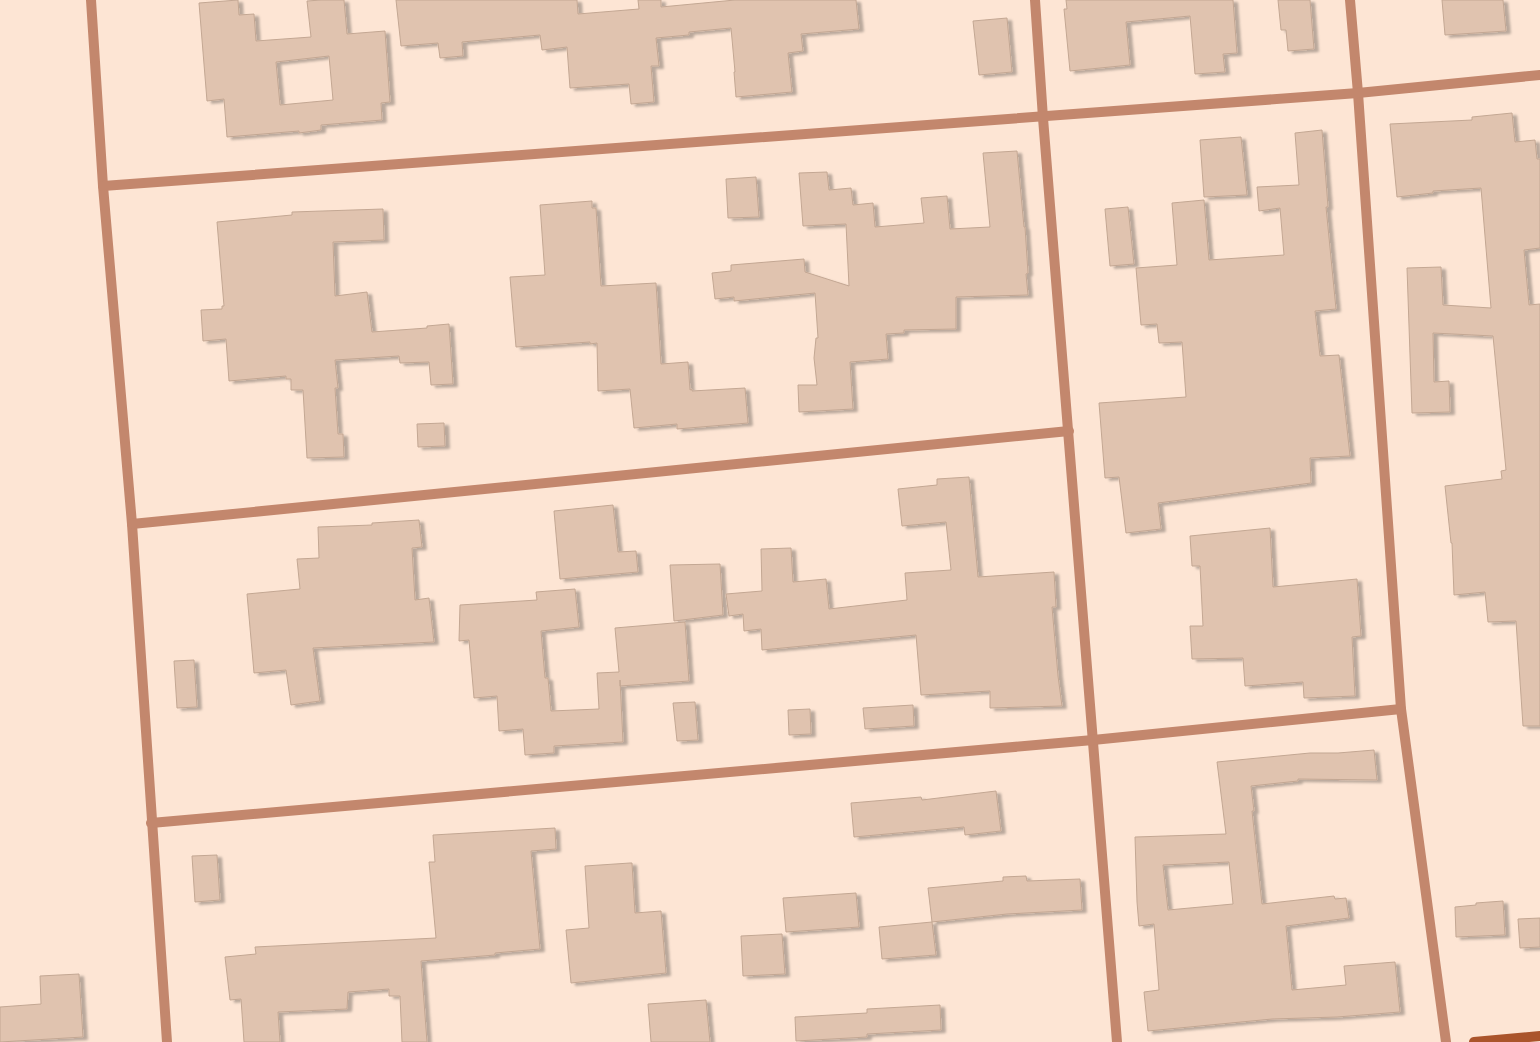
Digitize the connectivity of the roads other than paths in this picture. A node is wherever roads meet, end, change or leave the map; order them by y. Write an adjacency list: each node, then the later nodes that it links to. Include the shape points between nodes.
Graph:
1 (91, 0): 7 (street)
2 (1035, 0): 6 (street)
3 (1350, 0): 5 (street)
4 (1540, 74): 5 (street)
5 (1358, 93): 6 (street); 10 (street)
6 (1043, 118): 7 (street); 8 (street)
7 (103, 186): 9 (street)
8 (1069, 431): 9 (street); 11 (street)
9 (132, 524): 12 (street)
10 (1402, 708): 11 (street); 16 (street)
11 (1093, 740): 12 (street); 15 (street)
12 (151, 823): 14 (street)
13 (1540, 1036): 17 (street)
14 (167, 1042)
15 (1117, 1042)
16 (1446, 1042)
17 (1474, 1042)

